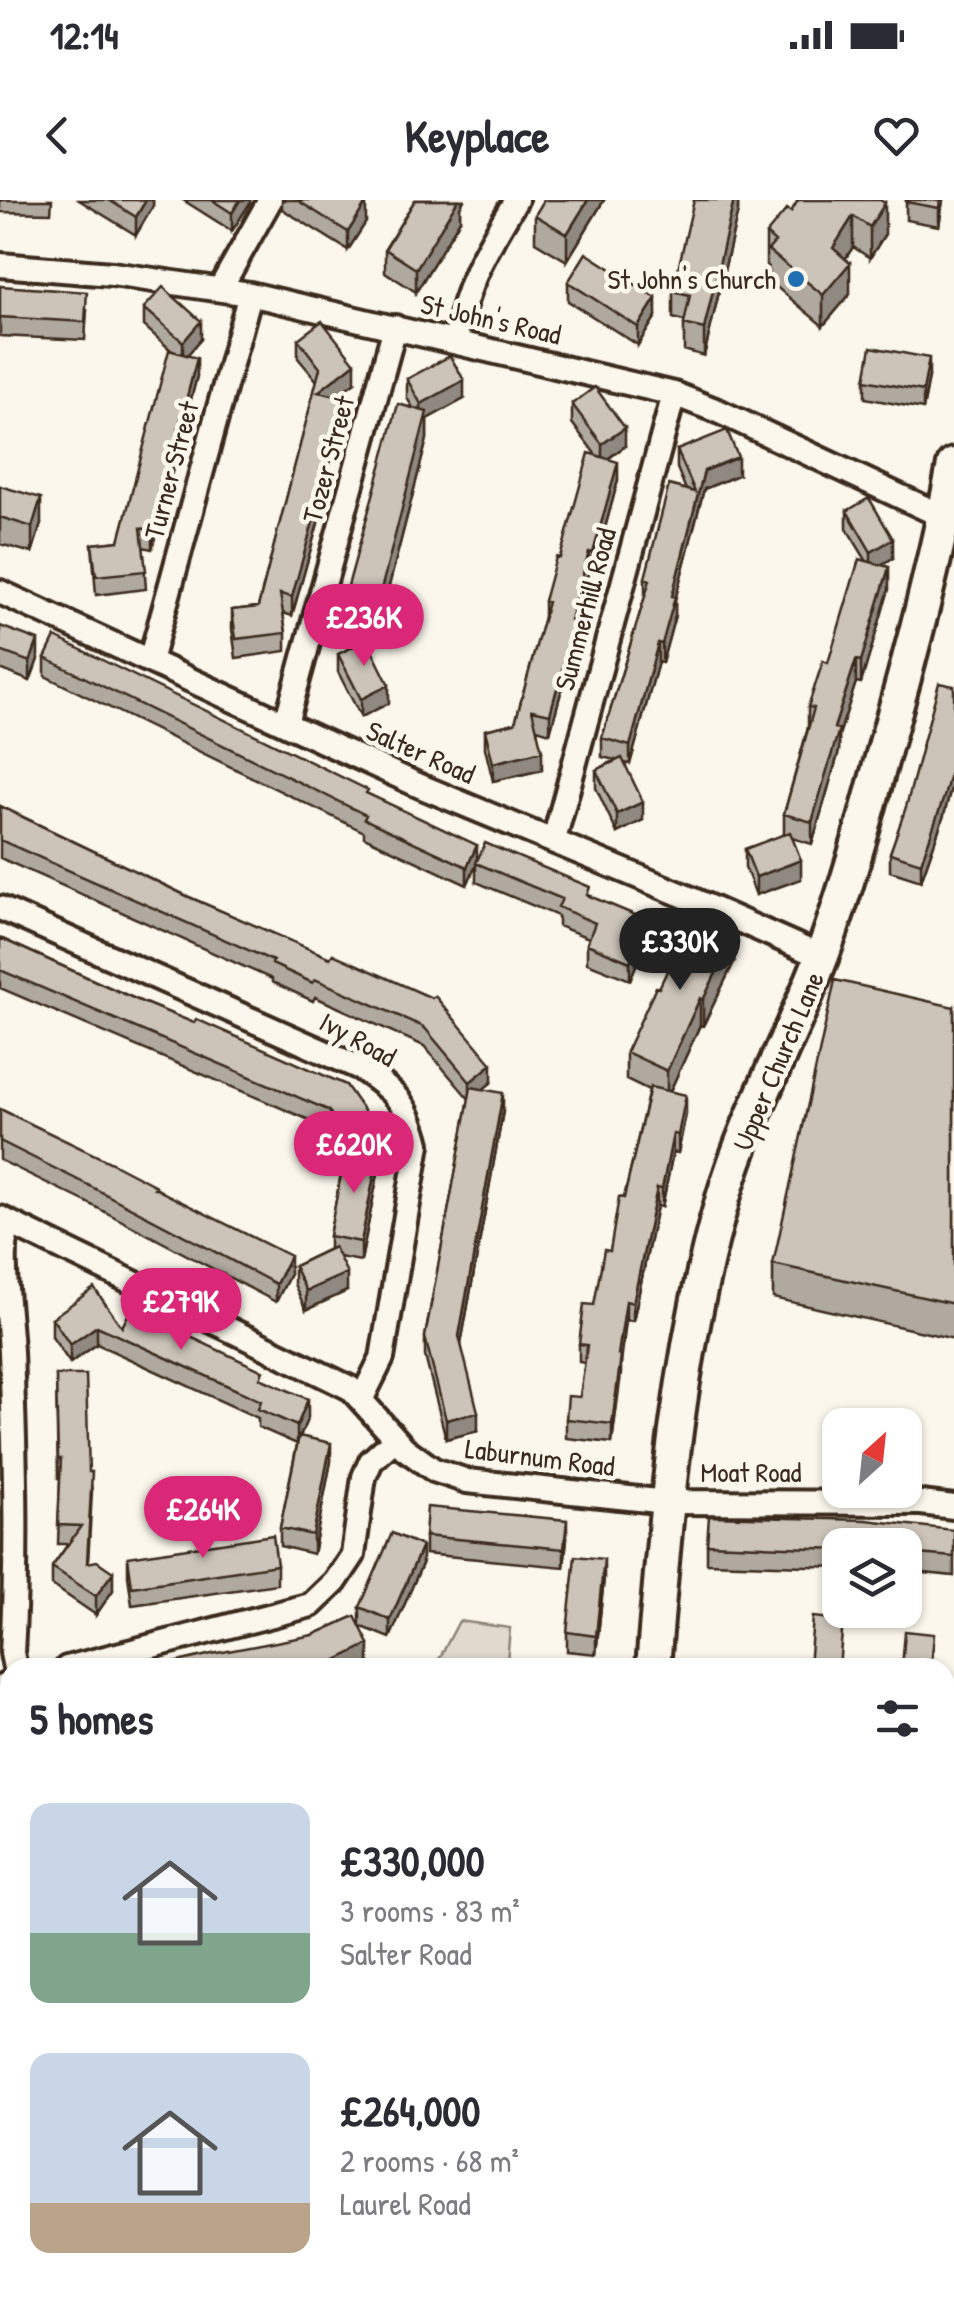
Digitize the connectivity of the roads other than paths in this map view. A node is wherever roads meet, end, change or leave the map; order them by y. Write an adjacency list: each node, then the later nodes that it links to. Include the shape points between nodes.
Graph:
1 (270, 200): 4 (street)
2 (516, 200): 7 (street, via 470,284)
3 (0, 265): 4 (street, St John's Road)
4 (220, 289): 5 (street, St John's Road)
5 (250, 294): 6 (street, St John's Road); 12 (street, Turner Street)
6 (395, 327): 7 (street, St John's Road); 13 (street, Tozer Street)
7 (456, 342): 8 (street, St John's Road)
8 (674, 394): 10 (street, St John's Road); 14 (street, Summerhill Road)
9 (954, 465): 10 (main road, Upper Church Lane)
10 (944, 517): 16 (main road, Upper Church Lane)
11 (0, 592): 12 (street, Salter Road)
12 (150, 661): 13 (street, Salter Road)
13 (286, 723): 14 (street, Salter Road)
14 (554, 840): 16 (street, Salter Road)
15 (0, 908): 18 (street, Ivy Road, via 360,1068 402,1100 418,1144 382,1358)
16 (822, 957): 21 (main road, Upper Church Lane, via 724,1196 686,1346)
17 (4, 1220): 18 (street, Laburnum Road, via 350,1388); 19 (street)
18 (361, 1400): 20 (street, Laburnum Road)
19 (7, 1436): 23 (street)
20 (395, 1439): 21 (street, Laburnum Road, via 434,1470 466,1481); 24 (street, via 364,1478 354,1555 311,1606)
21 (666, 1502): 22 (street, Moat Road); 25 (main road, Upper Church Lane)
22 (954, 1507)
23 (13, 1658)
24 (106, 1658)
25 (654, 1658)

